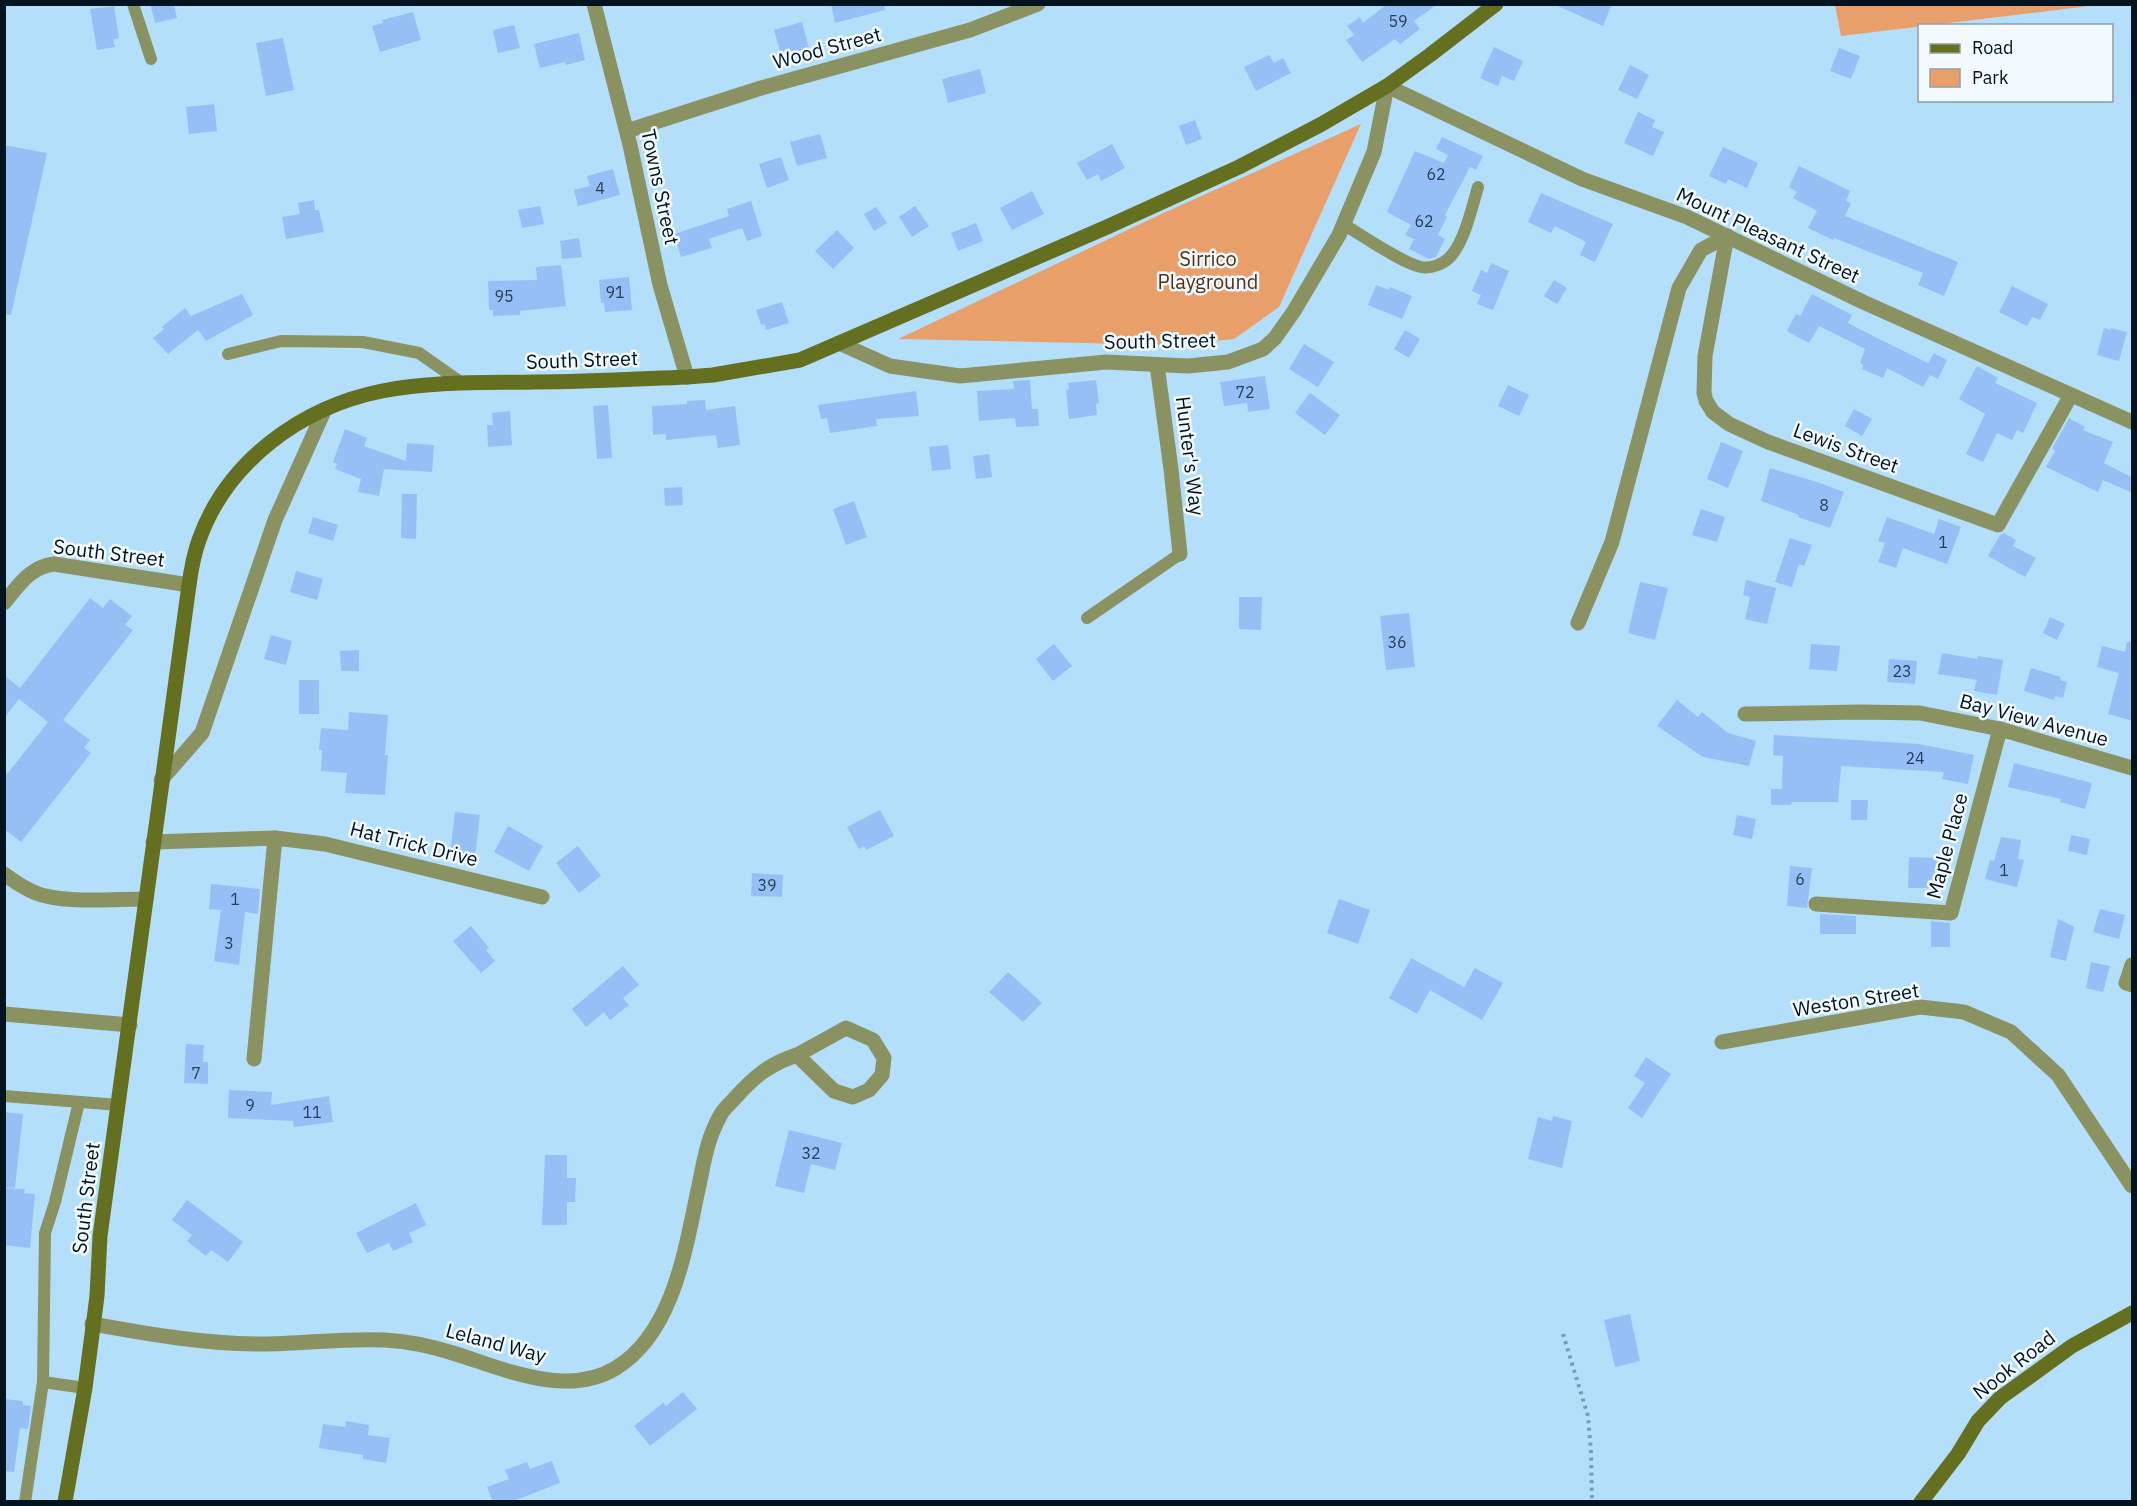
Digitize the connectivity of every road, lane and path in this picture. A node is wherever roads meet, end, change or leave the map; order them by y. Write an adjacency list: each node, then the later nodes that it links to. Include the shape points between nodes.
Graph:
1 (133, 4): 5 (lane)
2 (594, 4): 7 (street, Towns Street)
3 (1038, 4): 7 (street, Wood Street, via 970,30 761,88)
4 (1496, 4): 6 (street, South Street)
5 (151, 59)
6 (1387, 86): 9 (street, South Street, via 1374,152); 10 (street, Mount Pleasant Street, via 1582,179 1687,217); 11 (street, South Street, via 1239,167)
7 (627, 131): 14 (street, Towns Street, via 660,285)
8 (1478, 187): 9 (lane, via 1451,256 1436,266 1422,268)
9 (1343, 224): 13 (street, South Street, via 1294,311 1263,350 1228,362)
10 (1727, 236): 16 (street, Mount Pleasant Street); 16 (street, Lewis Street, via 1705,356 1704,393 1709,407 1729,424 1768,442 1998,525); 23 (street, via 1701,250 1679,288 1612,542)
11 (839, 343): 13 (street, South Street, via 890,366 960,376 1106,362); 14 (street, South Street, via 800,360)
12 (228, 354): 15 (lane, via 281,341 363,342 419,353)
13 (1157, 365): 19 (street, Hunter's Way)
14 (687, 377): 15 (street, South Street)
15 (463, 384): 17 (street, South Street, via 383,391)
16 (2070, 395): 18 (street, Mount Pleasant Street)
17 (325, 409): 20 (street, South Street, via 277,436 240,471 210,515 199,540); 27 (street, via 275,520 201,733)
18 (2133, 422)
19 (1180, 554): 22 (lane)
20 (189, 585): 21 (street, South Street, via 43,565 30,572); 27 (street, South Street)
21 (4, 603)
22 (1087, 618)
23 (1578, 623)
24 (1745, 714): 25 (street, Bay View Avenue, via 1920,713)
25 (2000, 729): 26 (street, Bay View Avenue); 33 (street, Maple Place, via 1951,913)
26 (2133, 768)
27 (161, 780): 29 (street, South Street)
28 (275, 838): 29 (street, Hat Trick Drive); 31 (street, Hat Trick Drive, via 325,844); 40 (street)
29 (153, 842): 32 (street, South Street)
30 (4, 874): 32 (street, via 45,896)
31 (542, 897)
32 (146, 899): 37 (street, South Street)
33 (1816, 904)
34 (2133, 965): 35 (street, via 2126,983)
35 (2133, 985)
36 (4, 1014): 37 (street)
37 (130, 1025): 43 (street, South Street)
38 (1722, 1042): 44 (street, Weston Street, via 1920,1008 1964,1012 2011,1032 2058,1075)
39 (797, 1055): 39 (street, Leland Way, via 834,1091 853,1097 869,1090 882,1075 884,1058 873,1040 846,1028); 46 (street, Leland Way, via 777,1062 753,1079 721,1113 704,1151 682,1258 667,1306 645,1342 626,1361 604,1374 576,1380 540,1378 386,1340 232,1344 175,1339)
40 (254, 1059)
41 (4, 1096): 42 (lane)
42 (79, 1102): 43 (lane); 48 (lane, via 45,1233)
43 (118, 1106): 46 (street, South Street, via 100,1236)
44 (2133, 1186)
45 (2133, 1313): 53 (street, Nook Road, via 2072,1346 2000,1398 1978,1421)
46 (93, 1324): 49 (street, South Street)
47 (1563, 1334): 52 (path, via 1588,1416)
48 (43, 1382): 49 (lane); 50 (lane)
49 (84, 1388): 51 (street, South Street)
50 (25, 1502)
51 (65, 1502)
52 (1592, 1502)
53 (1921, 1502)

